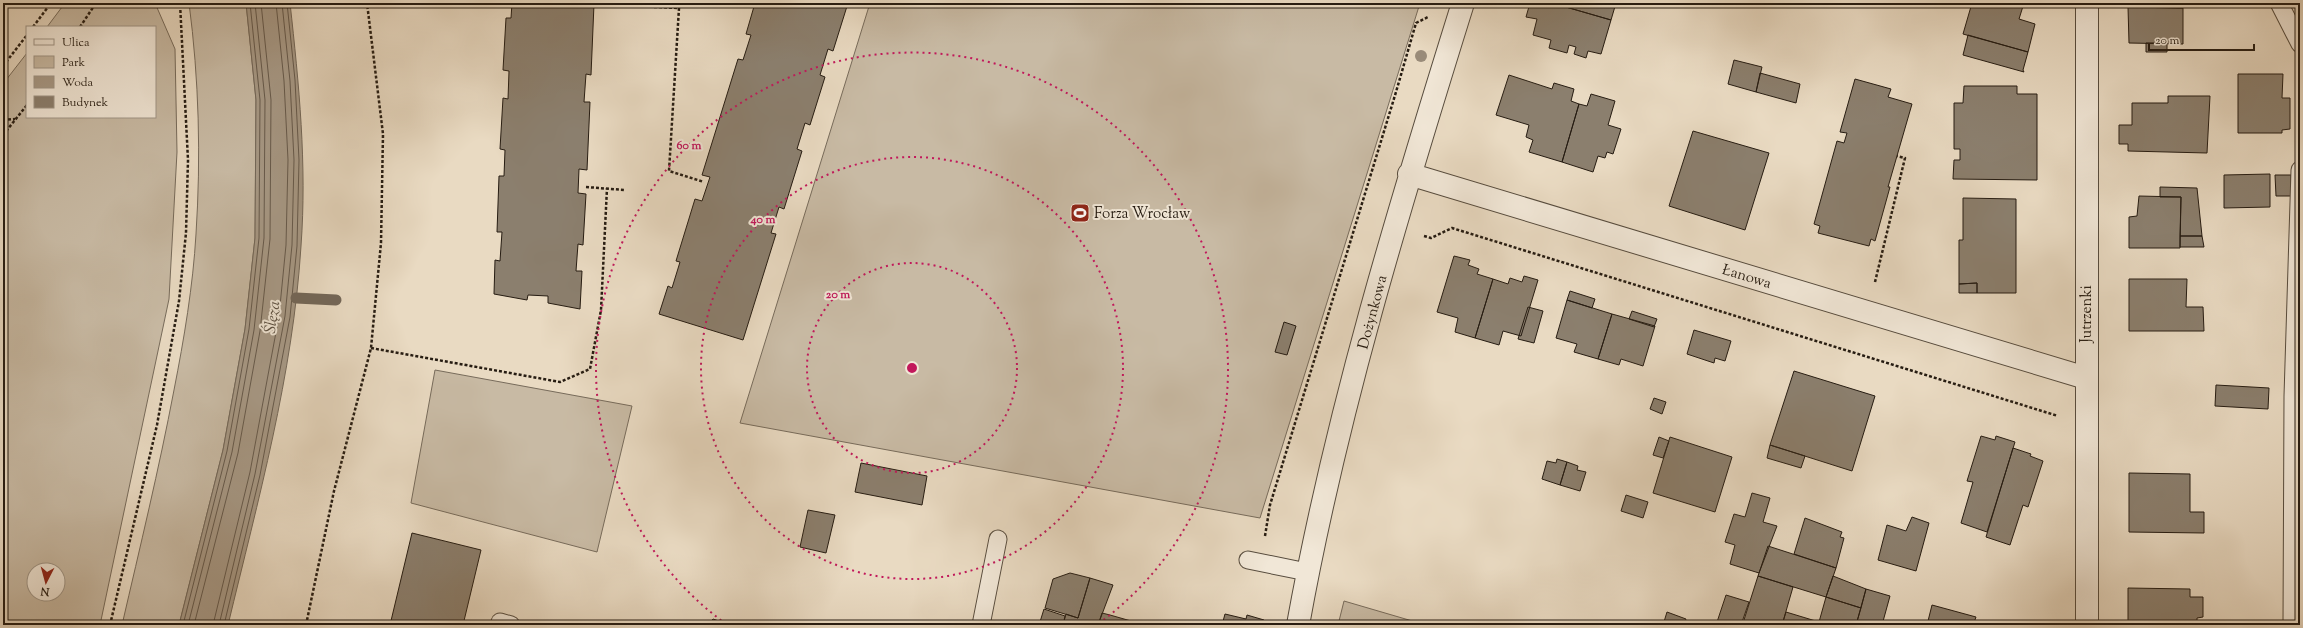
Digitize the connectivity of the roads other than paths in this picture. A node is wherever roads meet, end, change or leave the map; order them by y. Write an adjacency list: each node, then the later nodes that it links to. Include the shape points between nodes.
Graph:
1 (1463, 3): 6 (street, Dożynkowa)
2 (2087, 3): 7 (street, Jutrzenki)
3 (2279, 3): 4 (lane)
4 (2300, 44)
5 (2300, 170): 14 (lane, via 2293,396)
6 (1409, 174): 7 (street, Łanowa); 10 (street, Dożynkowa, via 1337,442)
7 (2086, 378): 13 (street, Jutrzenki)
8 (998, 539): 11 (lane)
9 (1248, 560): 10 (lane)
10 (1307, 572): 12 (street, Dożynkowa)
11 (982, 625)
12 (1298, 625)
13 (2087, 625)
14 (2292, 625)

